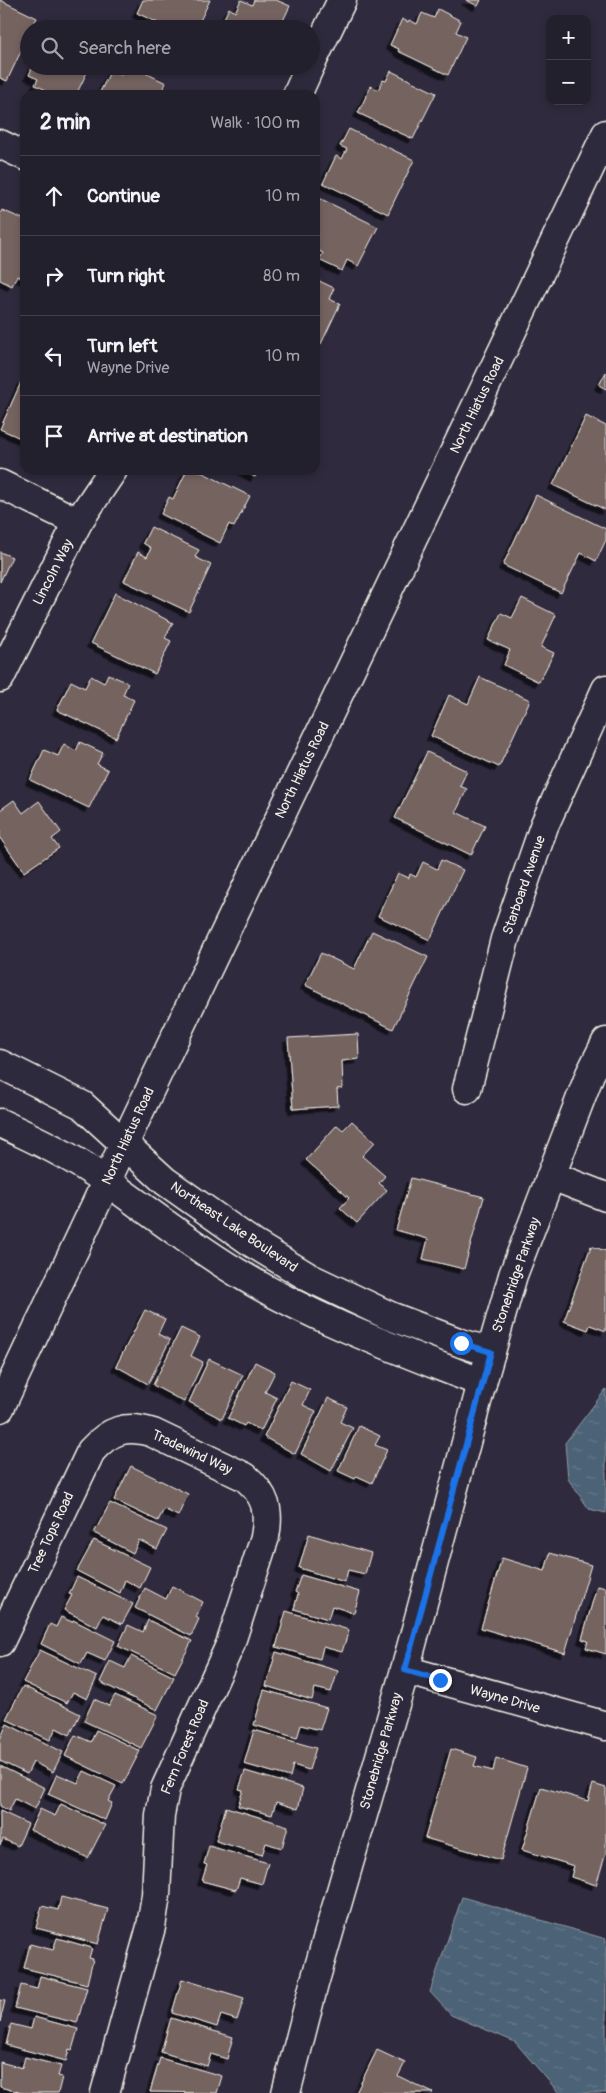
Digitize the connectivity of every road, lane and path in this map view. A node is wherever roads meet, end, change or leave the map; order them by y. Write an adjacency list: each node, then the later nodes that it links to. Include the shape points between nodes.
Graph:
1 (342, 0): 2 (street)
2 (320, 46)
3 (306, 75): 4 (street)
4 (298, 90)
5 (606, 134): 17 (street, North Hiatus Road)
6 (0, 144): 7 (street)
7 (20, 154)
8 (110, 475): 10 (street, Lincoln Way)
9 (0, 484): 10 (street)
10 (78, 522): 11 (street, Lincoln Way)
11 (0, 678)
12 (606, 689): 15 (street, Starboard Avenue, via 544,826 506,939)
13 (606, 1042): 18 (street, Stonebridge Parkway, via 590,1074)
14 (0, 1064): 17 (street, Northeast Lake Boulevard, via 82,1105)
15 (467, 1089)
16 (0, 1123): 19 (street, via 63,1153)
17 (125, 1142): 19 (street, North Hiatus Road); 21 (street, Northeast Lake Boulevard, via 165,1181 254,1244 310,1278 390,1316)
18 (552, 1176): 20 (street); 21 (street, Stonebridge Parkway, via 513,1275)
19 (106, 1181): 22 (street, via 243,1276 385,1344); 23 (street, North Hiatus Road)
20 (606, 1197)
21 (491, 1352): 22 (street, Stonebridge Parkway)
22 (482, 1383): 27 (street, Stonebridge Parkway)
23 (0, 1408)
24 (113, 1432): 25 (street, Tradewind Way, via 140,1429 154,1433 245,1477); 26 (street, Tree Tops Road, via 91,1451)
25 (262, 1496): 29 (street, Fern Forest Road, via 268,1522 237,1627 165,1789 160,1815 152,1927)
26 (0, 1642)
27 (405, 1670): 28 (street, Wayne Drive); 30 (street, Stonebridge Parkway, via 314,1984)
28 (606, 1726)
29 (105, 2093)
30 (286, 2093)

